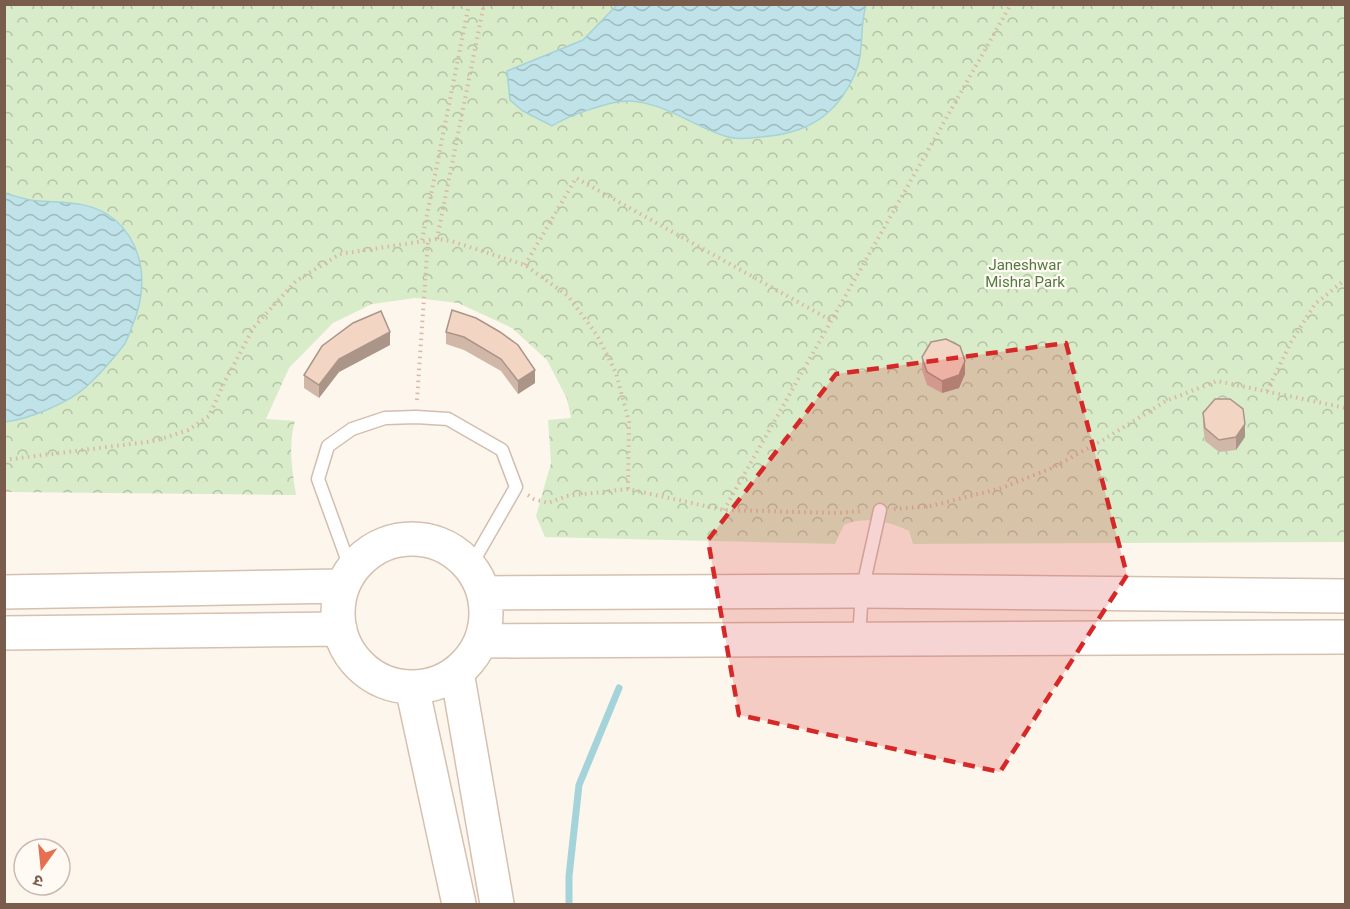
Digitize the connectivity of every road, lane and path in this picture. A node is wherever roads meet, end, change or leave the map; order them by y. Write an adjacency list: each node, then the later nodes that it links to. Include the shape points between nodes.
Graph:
1 (469, 4): 6 (path)
2 (484, 4): 5 (path)
3 (1011, 4): 9 (path)
4 (429, 239): 5 (path); 6 (path); 12 (path)
5 (437, 239): 7 (path)
6 (422, 240): 13 (path, via 340,255 296,281 254,327 209,417 188,430 155,441)
7 (525, 265): 9 (path, via 576,178); 15 (path, via 568,296 597,335 616,373 630,422)
8 (1346, 279): 10 (path, via 1315,304)
9 (832, 321): 16 (path)
10 (1267, 391): 11 (path); 17 (path, via 1217,381 1166,401 1052,468 1002,488 931,506)
11 (1346, 408)
12 (416, 417): 14 (lane, via 448,419 502,450); 18 (lane, via 385,418 352,429 328,446 318,480)
13 (4, 460)
14 (516, 487): 15 (path, via 534,500 548,503 567,496); 19 (lane)
15 (628, 489): 16 (path)
16 (724, 510): 17 (path)
17 (880, 510): 20 (lane)
18 (347, 578): 19 (street, via 364,556 380,546 416,539 451,549 466,561); 21 (street); 23 (street, via 339,600)
19 (477, 580): 20 (street); 27 (street, via 487,609)
20 (862, 591): 22 (street); 26 (lane)
21 (4, 592)
22 (1346, 596)
23 (340, 629): 24 (street); 29 (street, via 358,664 392,684)
24 (4, 633)
25 (1346, 637): 26 (street)
26 (859, 639): 27 (street)
27 (481, 641): 28 (street)
28 (457, 672): 29 (street, via 428,686); 31 (street)
29 (412, 687): 30 (street)
30 (459, 904)
31 (497, 904)

